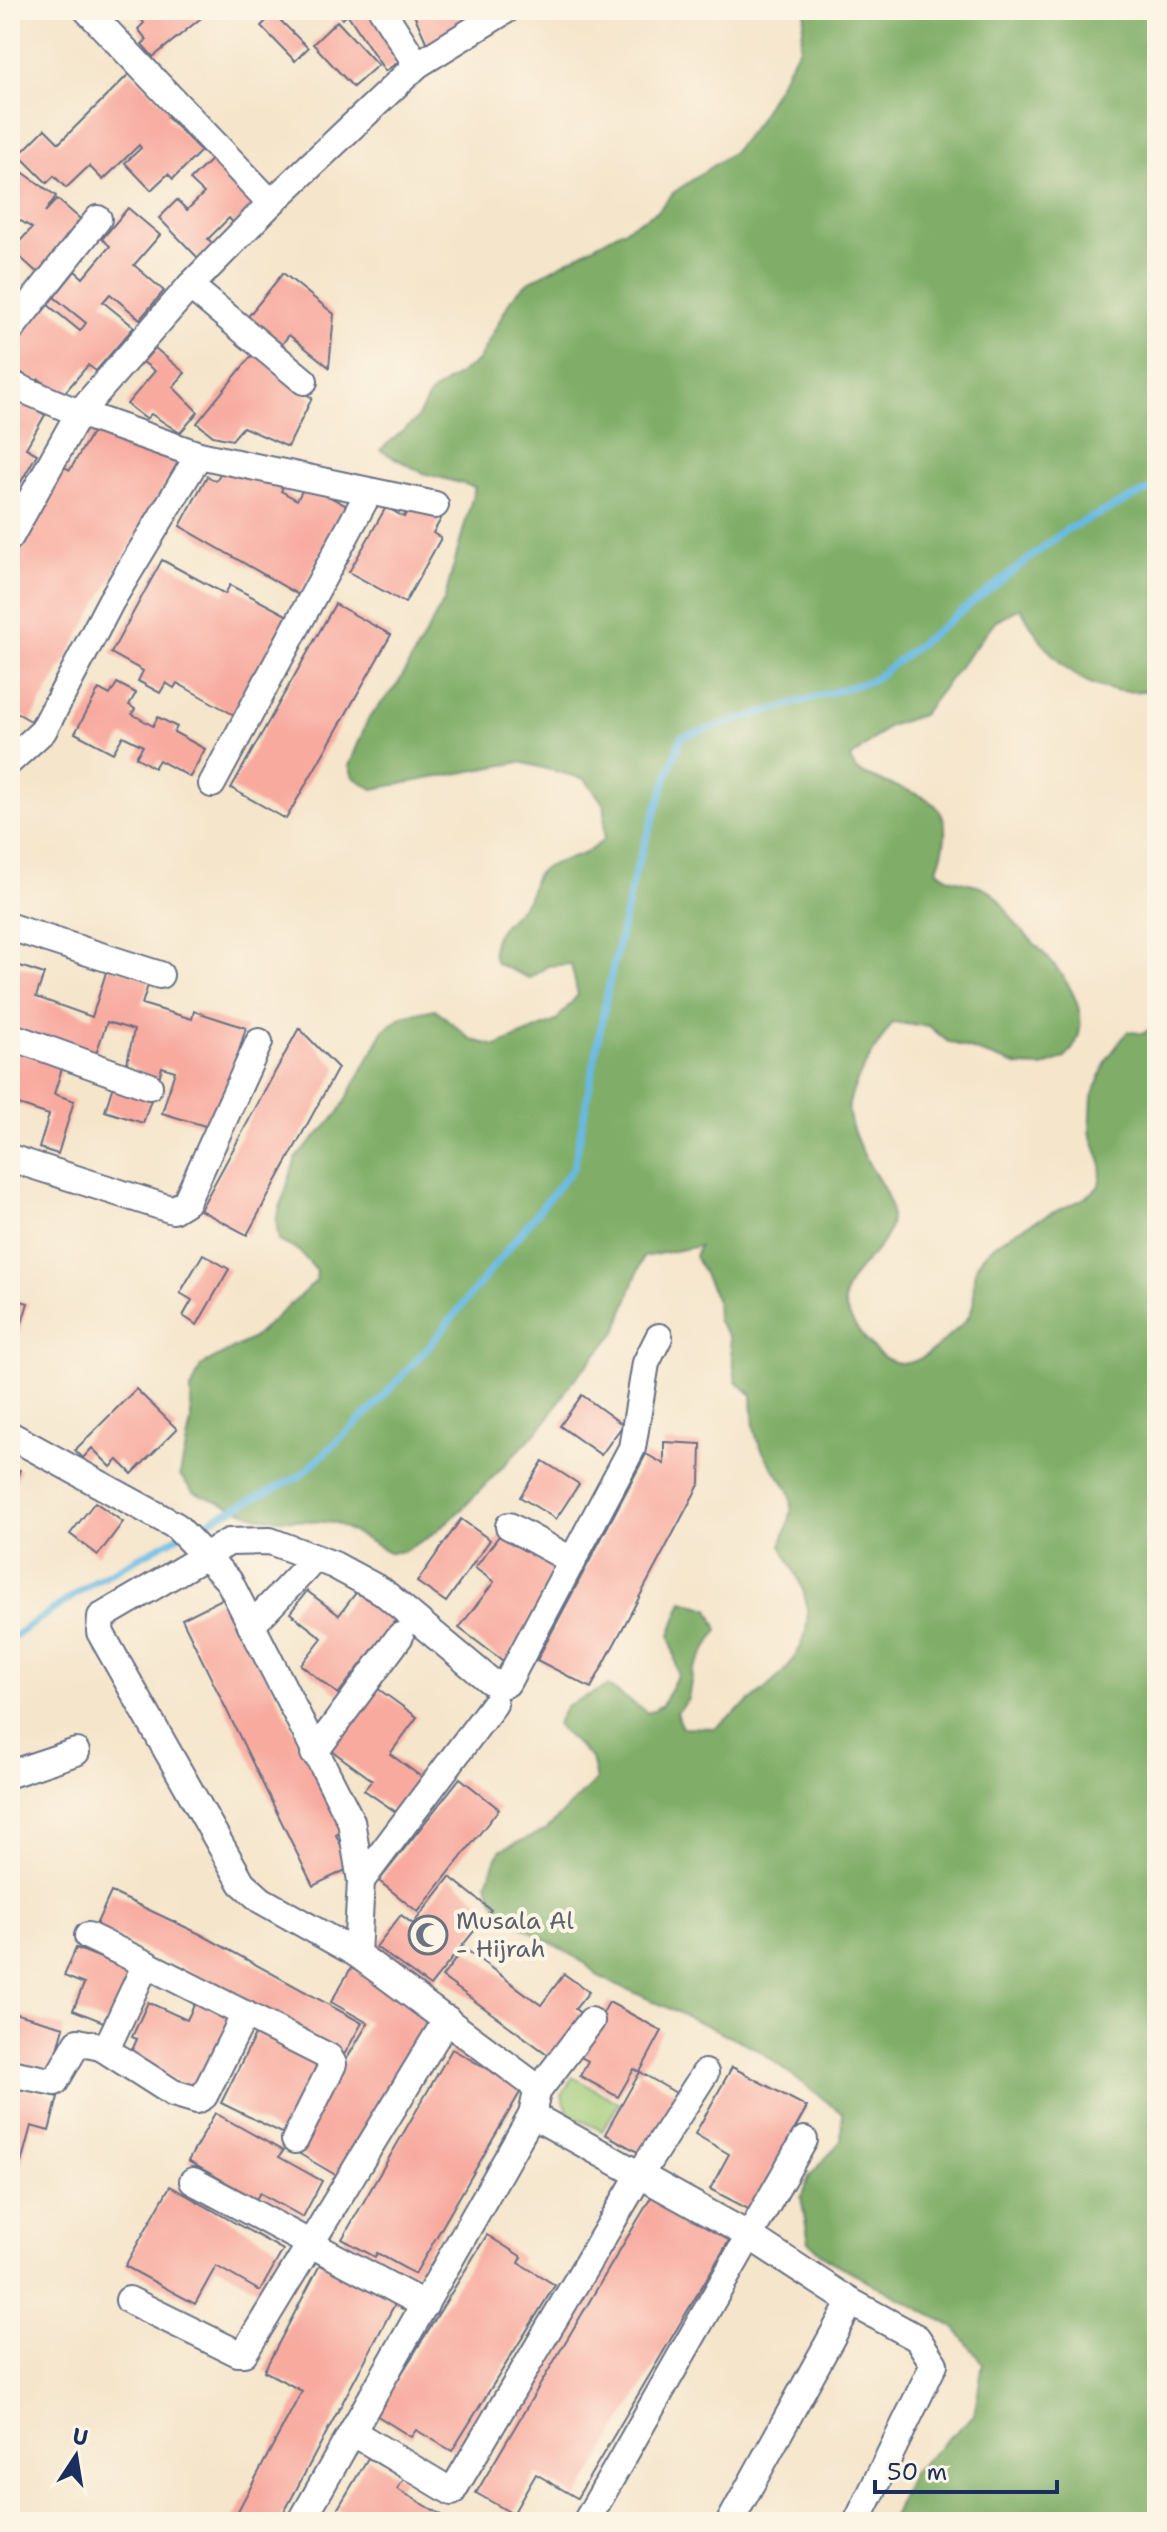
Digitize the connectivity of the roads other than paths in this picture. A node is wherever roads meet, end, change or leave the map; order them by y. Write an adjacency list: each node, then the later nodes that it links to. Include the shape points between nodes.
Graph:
1 (87, 10): 5 (street)
2 (382, 10): 4 (street)
3 (506, 10): 4 (street)
4 (417, 65): 5 (street)
5 (271, 203): 7 (street)
6 (98, 219): 8 (street)
7 (190, 286): 9 (street); 11 (street)
8 (10, 330)
9 (304, 381)
10 (10, 384): 11 (street)
11 (79, 413): 12 (street); 15 (street)
12 (199, 455): 13 (street); 16 (street, via 111,601 43,731)
13 (369, 492): 14 (street); 17 (street)
14 (435, 505)
15 (10, 537)
16 (10, 761)
17 (212, 784)
18 (10, 927): 19 (street)
19 (160, 975)
20 (10, 1036): 22 (street)
21 (259, 1042): 23 (street, via 186,1202 173,1210)
22 (149, 1086)
23 (10, 1158)
24 (659, 1337): 28 (street, via 646,1363 632,1448)
25 (10, 1435): 27 (street)
26 (509, 1526): 28 (street)
27 (190, 1541): 28 (street, via 270,1541 334,1565 382,1591 490,1681 502,1685 514,1675); 30 (street, via 229,1581); 38 (street, via 101,1617 100,1632 242,1883 261,1900)
28 (573, 1561)
29 (307, 1567): 30 (street)
30 (251, 1626): 34 (street)
31 (400, 1636): 34 (street)
32 (494, 1704): 36 (street)
33 (76, 1752): 35 (street)
34 (314, 1753): 36 (street, via 351,1821)
35 (10, 1774)
36 (361, 1881): 38 (street)
37 (88, 1936): 39 (street)
38 (357, 1954): 41 (street)
39 (146, 1964): 40 (street); 43 (street, via 109,2043)
40 (245, 2014): 43 (street, via 204,2096 197,2100 173,2093); 47 (street, via 332,2061)
41 (447, 2019): 46 (street, via 531,2083); 52 (street)
42 (591, 2021): 46 (street)
43 (101, 2047): 44 (street, via 78,2042 55,2082)
44 (10, 2073)
45 (705, 2073): 49 (street)
46 (534, 2103): 49 (street); 55 (street)
47 (295, 2140)
48 (804, 2140): 51 (street)
49 (639, 2176): 51 (street); 56 (street, via 452,2492)
50 (193, 2181): 52 (street)
51 (748, 2235): 54 (street); 58 (street)
52 (310, 2240): 53 (street, via 241,2355); 55 (street)
53 (129, 2300)
54 (851, 2302): 59 (street); 60 (street, via 917,2338 934,2364)
55 (425, 2305): 56 (street)
56 (354, 2433): 57 (street)
57 (301, 2522)
58 (586, 2522)
59 (730, 2522)
60 (857, 2522)

